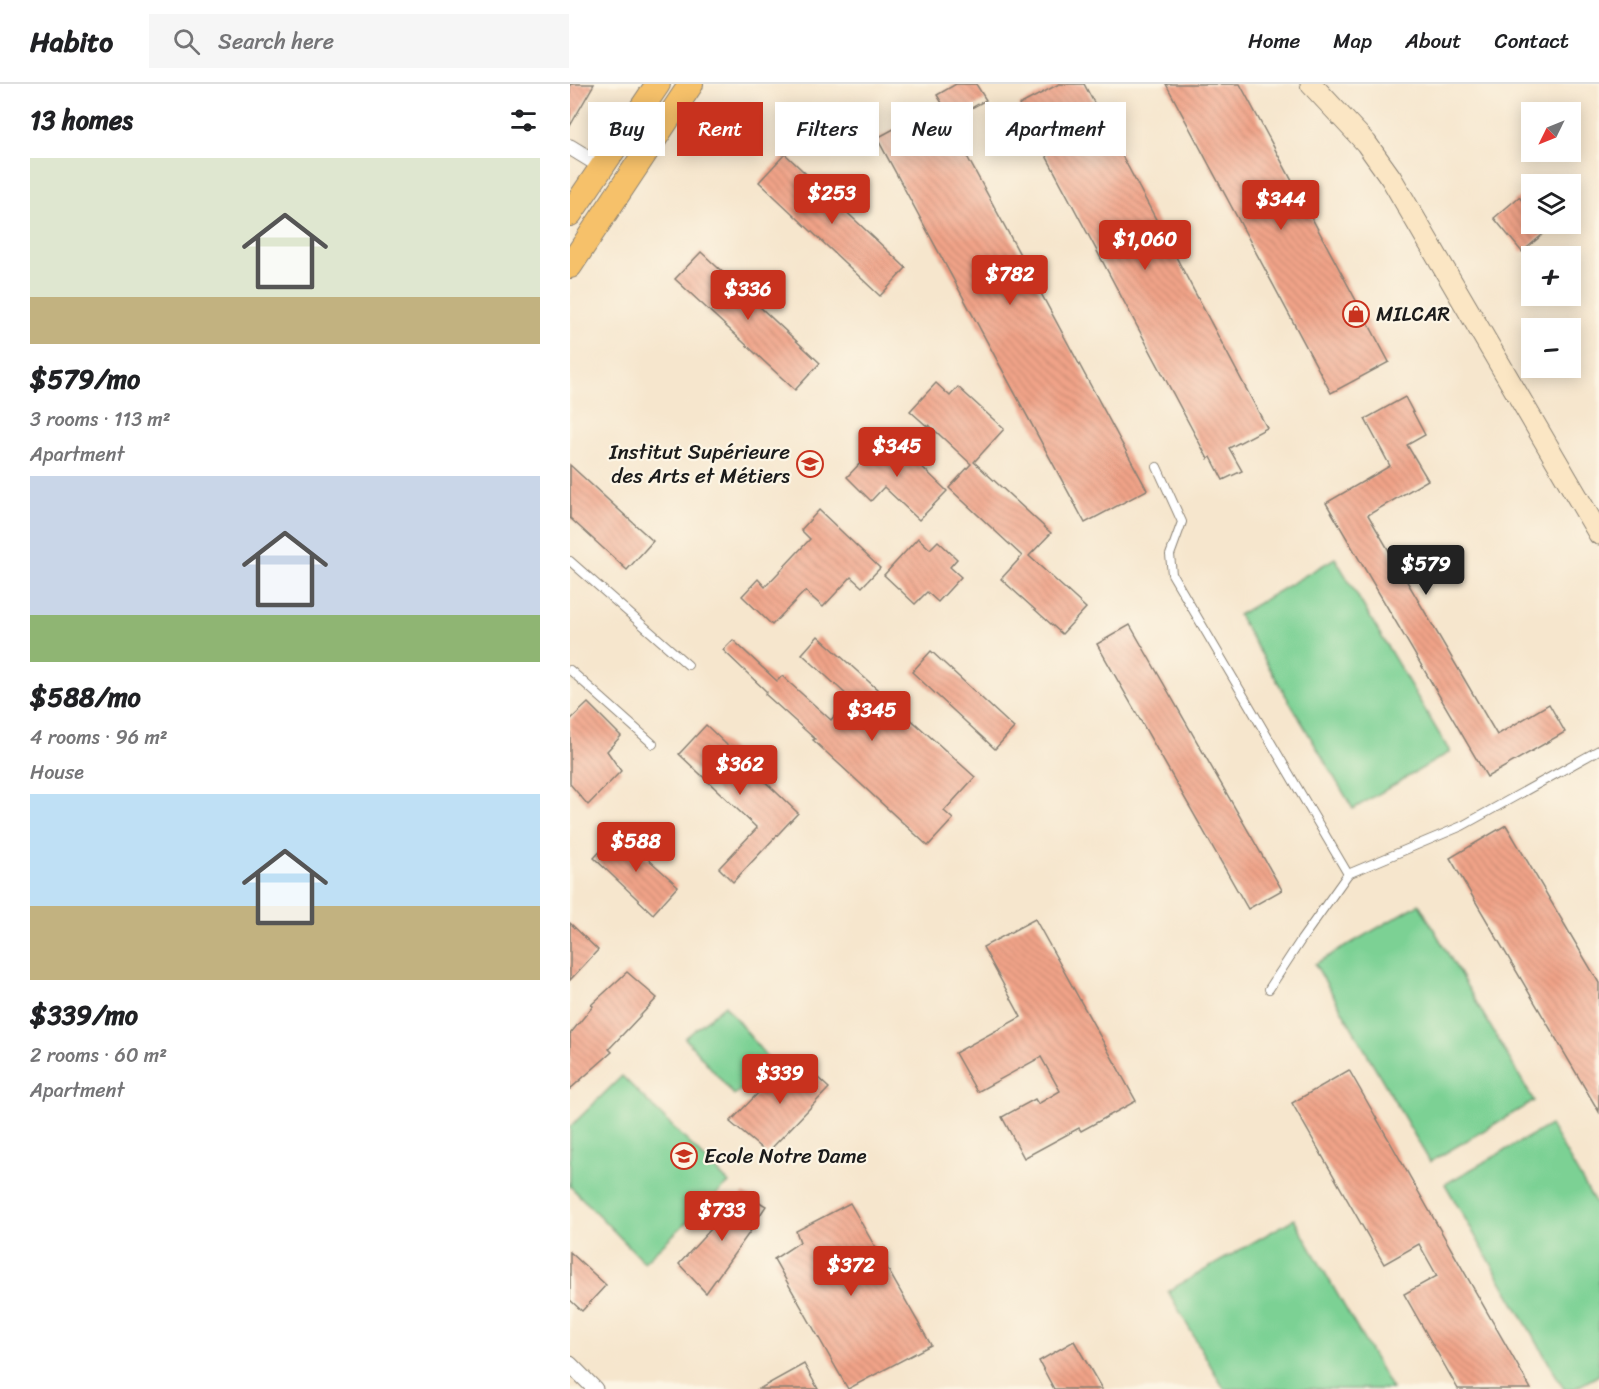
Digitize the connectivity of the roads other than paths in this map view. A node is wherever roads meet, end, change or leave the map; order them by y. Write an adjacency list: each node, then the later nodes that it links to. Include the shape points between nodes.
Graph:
1 (658, 84): 5 (main road)
2 (691, 84): 7 (main road)
3 (1311, 84): 9 (main road, via 1366,143 1385,170)
4 (570, 147): 5 (street)
5 (601, 166): 6 (main road)
6 (570, 214)
7 (570, 266)
8 (1157, 467): 15 (lane, via 1182,522 1170,555 1172,574)
9 (1599, 534)
10 (570, 561): 11 (lane)
11 (688, 665)
12 (570, 670): 13 (lane)
13 (653, 744)
14 (1599, 750): 15 (lane, via 1462,825)
15 (1348, 874): 16 (lane)
16 (1269, 989)
17 (570, 1364): 18 (street)
18 (595, 1389)

